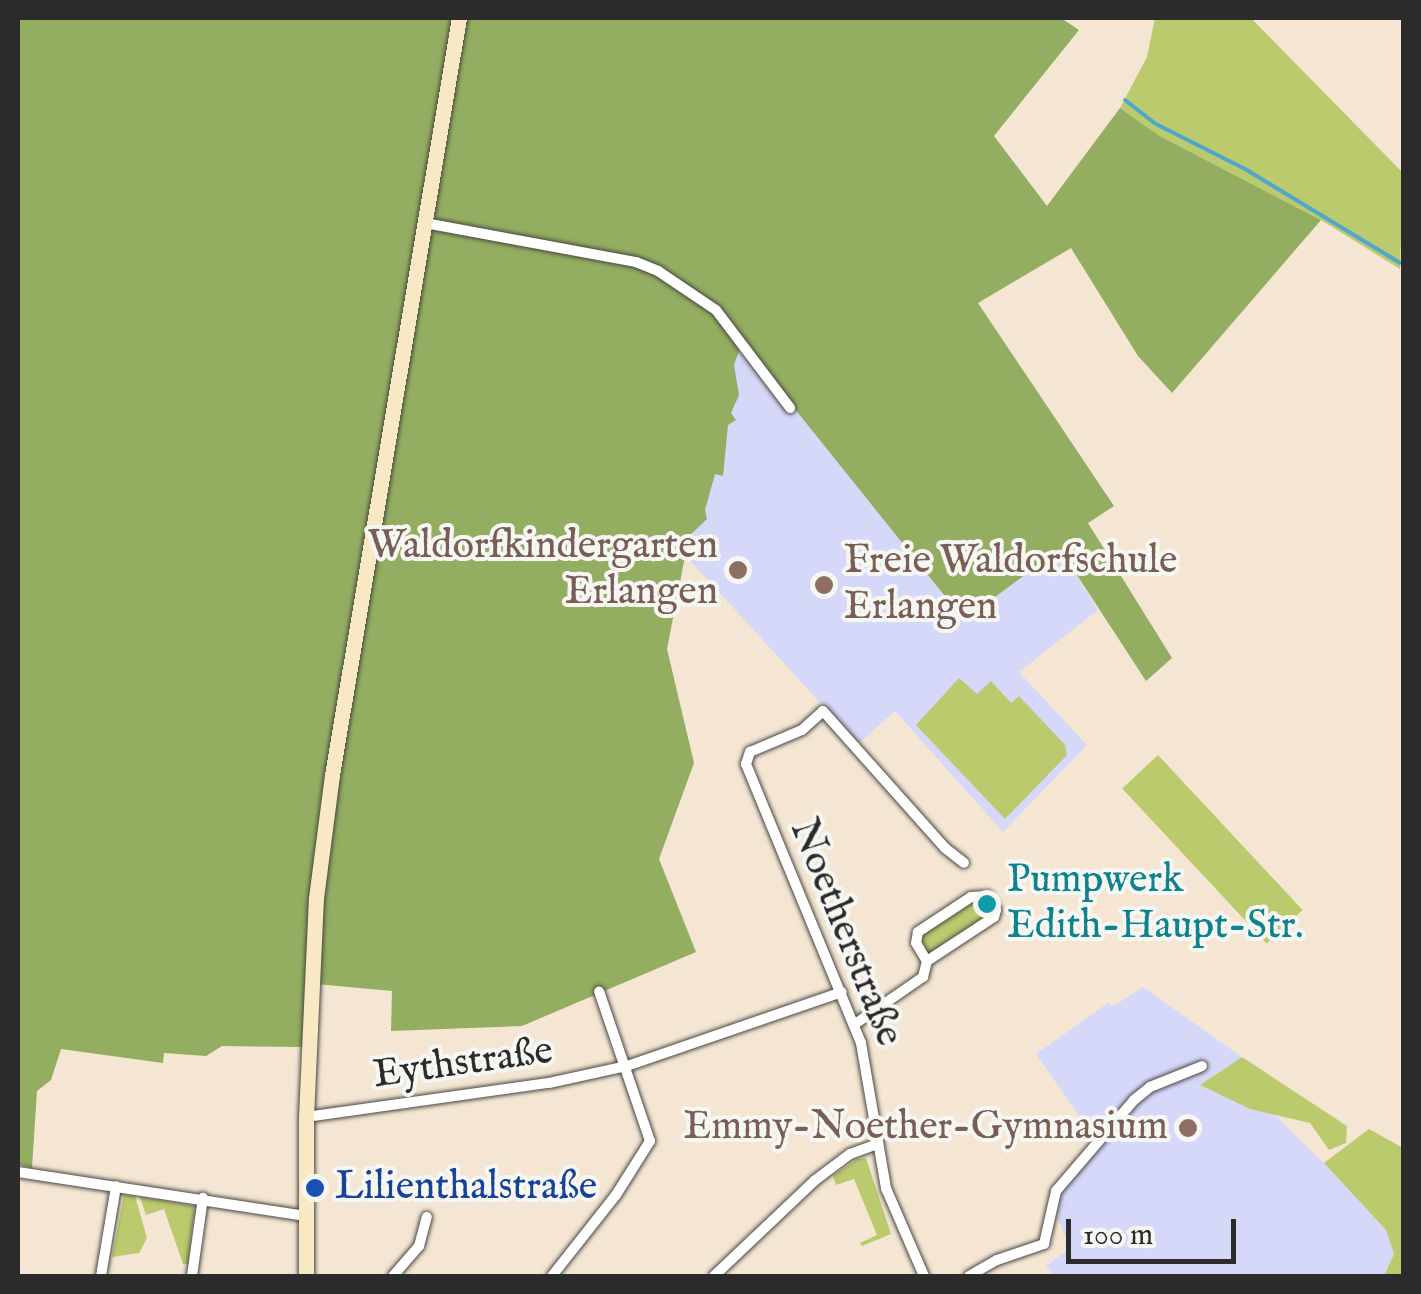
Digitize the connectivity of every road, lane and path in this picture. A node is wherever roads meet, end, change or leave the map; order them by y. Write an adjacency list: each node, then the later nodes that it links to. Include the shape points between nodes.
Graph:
1 (458, 18): 2 (street)
2 (425, 223): 3 (street, via 658,271 716,310); 11 (street, via 326,814)
3 (790, 408)
4 (964, 863): 7 (street, Noetherstraße, via 823,711 802,730 750,752 746,764)
5 (927, 962): 5 (street, via 994,917 988,896 978,893 918,932); 8 (street, via 923,977)
6 (600, 991): 9 (street, Eythstraße)
7 (842, 992): 8 (street, Noetherstraße); 9 (street, Eythstraße)
8 (854, 1024): 12 (street, Noetherstraße, via 868,1066)
9 (627, 1066): 11 (street, Eythstraße); 22 (street, via 650,1141)
10 (1202, 1066): 25 (street, via 1134,1100 1056,1191 1044,1244)
11 (306, 1117): 16 (street)
12 (877, 1144): 23 (street, via 814,1180); 24 (street, Noetherstraße, via 900,1228)
13 (18, 1172): 14 (street)
14 (116, 1186): 15 (street); 18 (street)
15 (204, 1198): 16 (street); 19 (street)
16 (306, 1216): 20 (street)
17 (428, 1217): 21 (street, via 421,1242)
18 (101, 1276)
19 (192, 1276)
20 (306, 1276)
21 (394, 1276)
22 (552, 1276)
23 (714, 1276)
24 (924, 1276)
25 (969, 1276)

